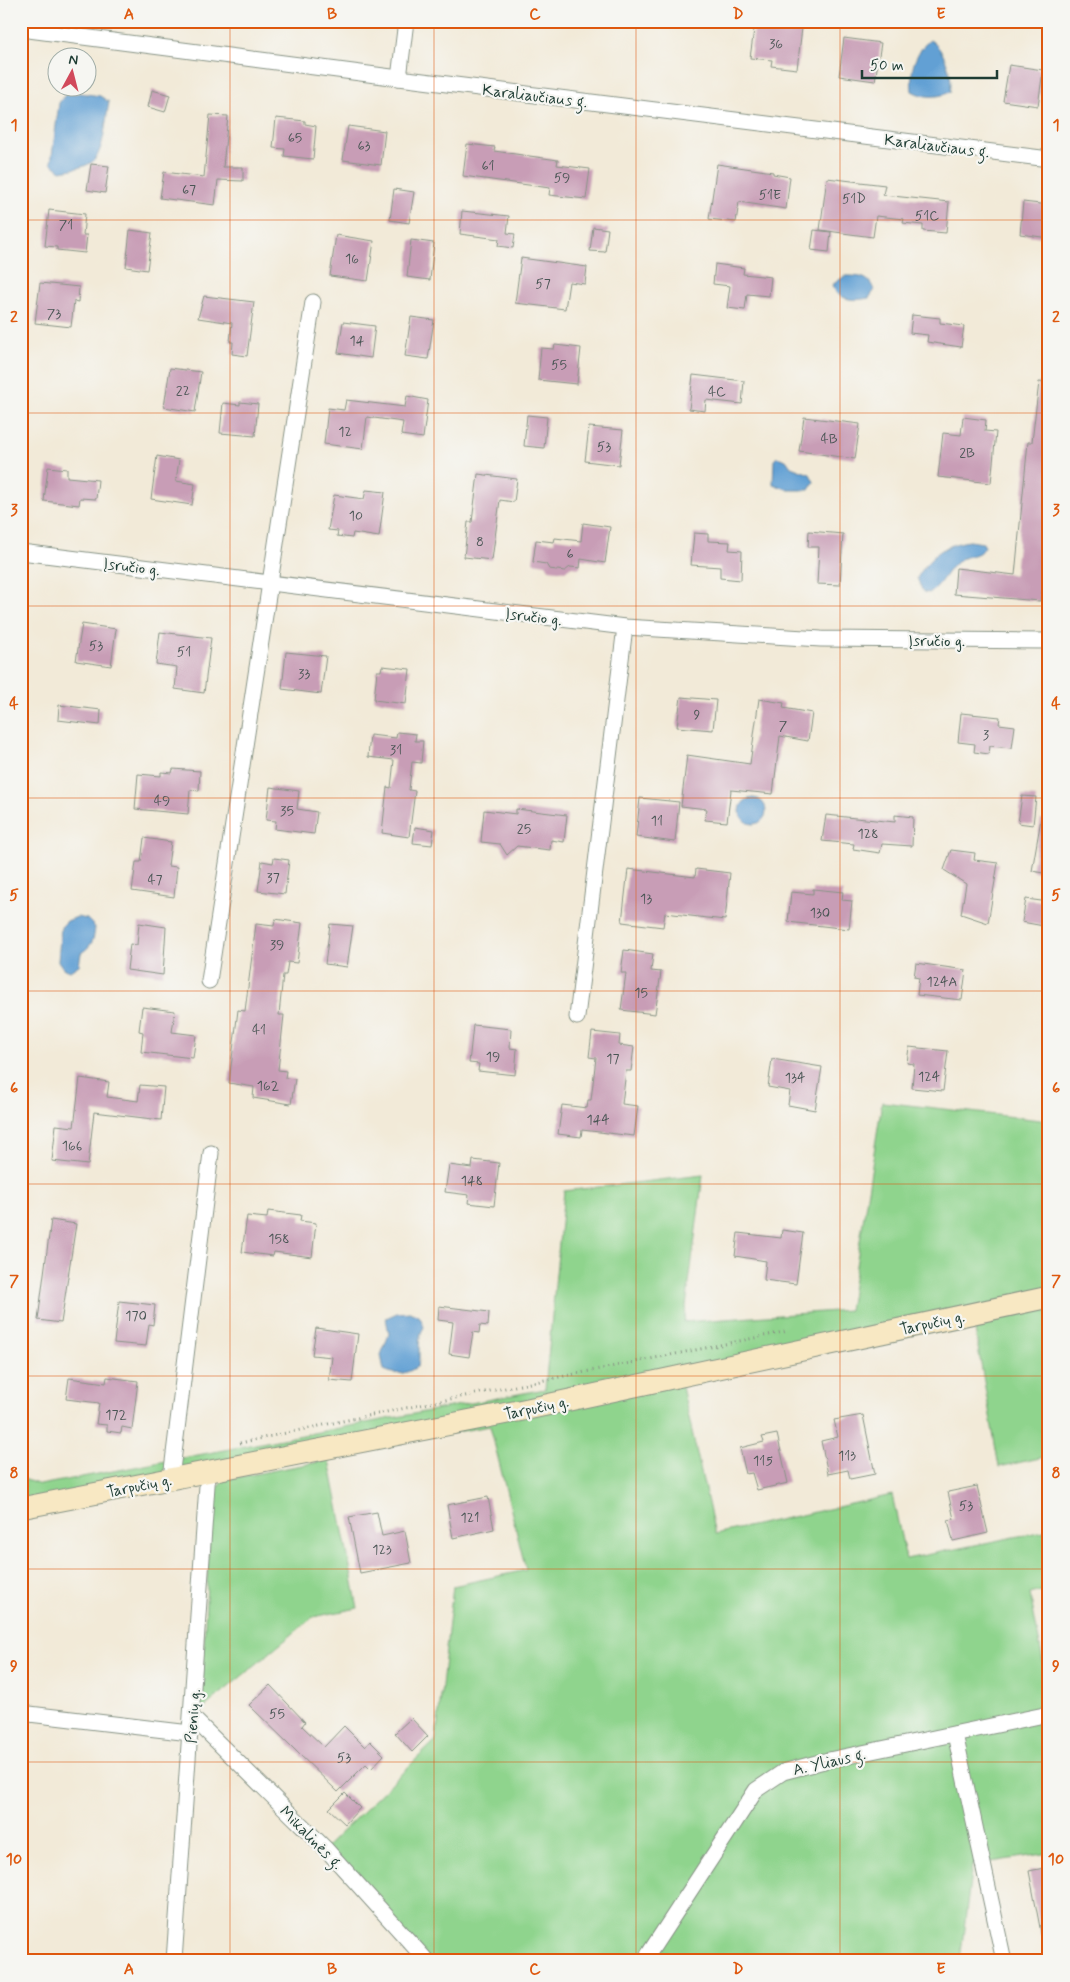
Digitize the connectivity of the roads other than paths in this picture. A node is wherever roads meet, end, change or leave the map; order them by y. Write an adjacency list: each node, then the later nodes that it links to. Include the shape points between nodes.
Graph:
1 (406, 21): 4 (street)
2 (52, 27): 3 (street, Karaliaučiaus g.); 4 (street, Karaliaučiaus g.)
3 (21, 28)
4 (399, 78): 5 (street, Karaliaučiaus g.)
5 (1049, 159)
6 (313, 302): 8 (street)
7 (21, 552): 8 (street, Įsručio g.)
8 (269, 584): 9 (street, Įsručio g.); 11 (street)
9 (625, 627): 10 (street, Įsručio g., via 821,639); 12 (street)
10 (1049, 641)
11 (209, 981)
12 (577, 1016)
13 (211, 1153): 16 (street)
14 (1049, 1297): 15 (main road, Tarpučių g., via 680,1378)
15 (208, 1471): 16 (main road, Tarpučių g.); 20 (street, Pienių g.)
16 (171, 1478): 17 (main road, Tarpučių g.)
17 (21, 1508)
18 (21, 1712): 21 (street)
19 (1049, 1714): 22 (street, A. Yliaus g.)
20 (192, 1717): 21 (street, Pienių g.); 24 (street, Mikalinės g., via 325,1848)
21 (190, 1733): 23 (street, Pienių g.)
22 (955, 1734): 25 (street, A. Yliaus g., via 784,1772 756,1790); 26 (street)
23 (174, 1961)
24 (427, 1961)
25 (644, 1961)
26 (1004, 1961)

